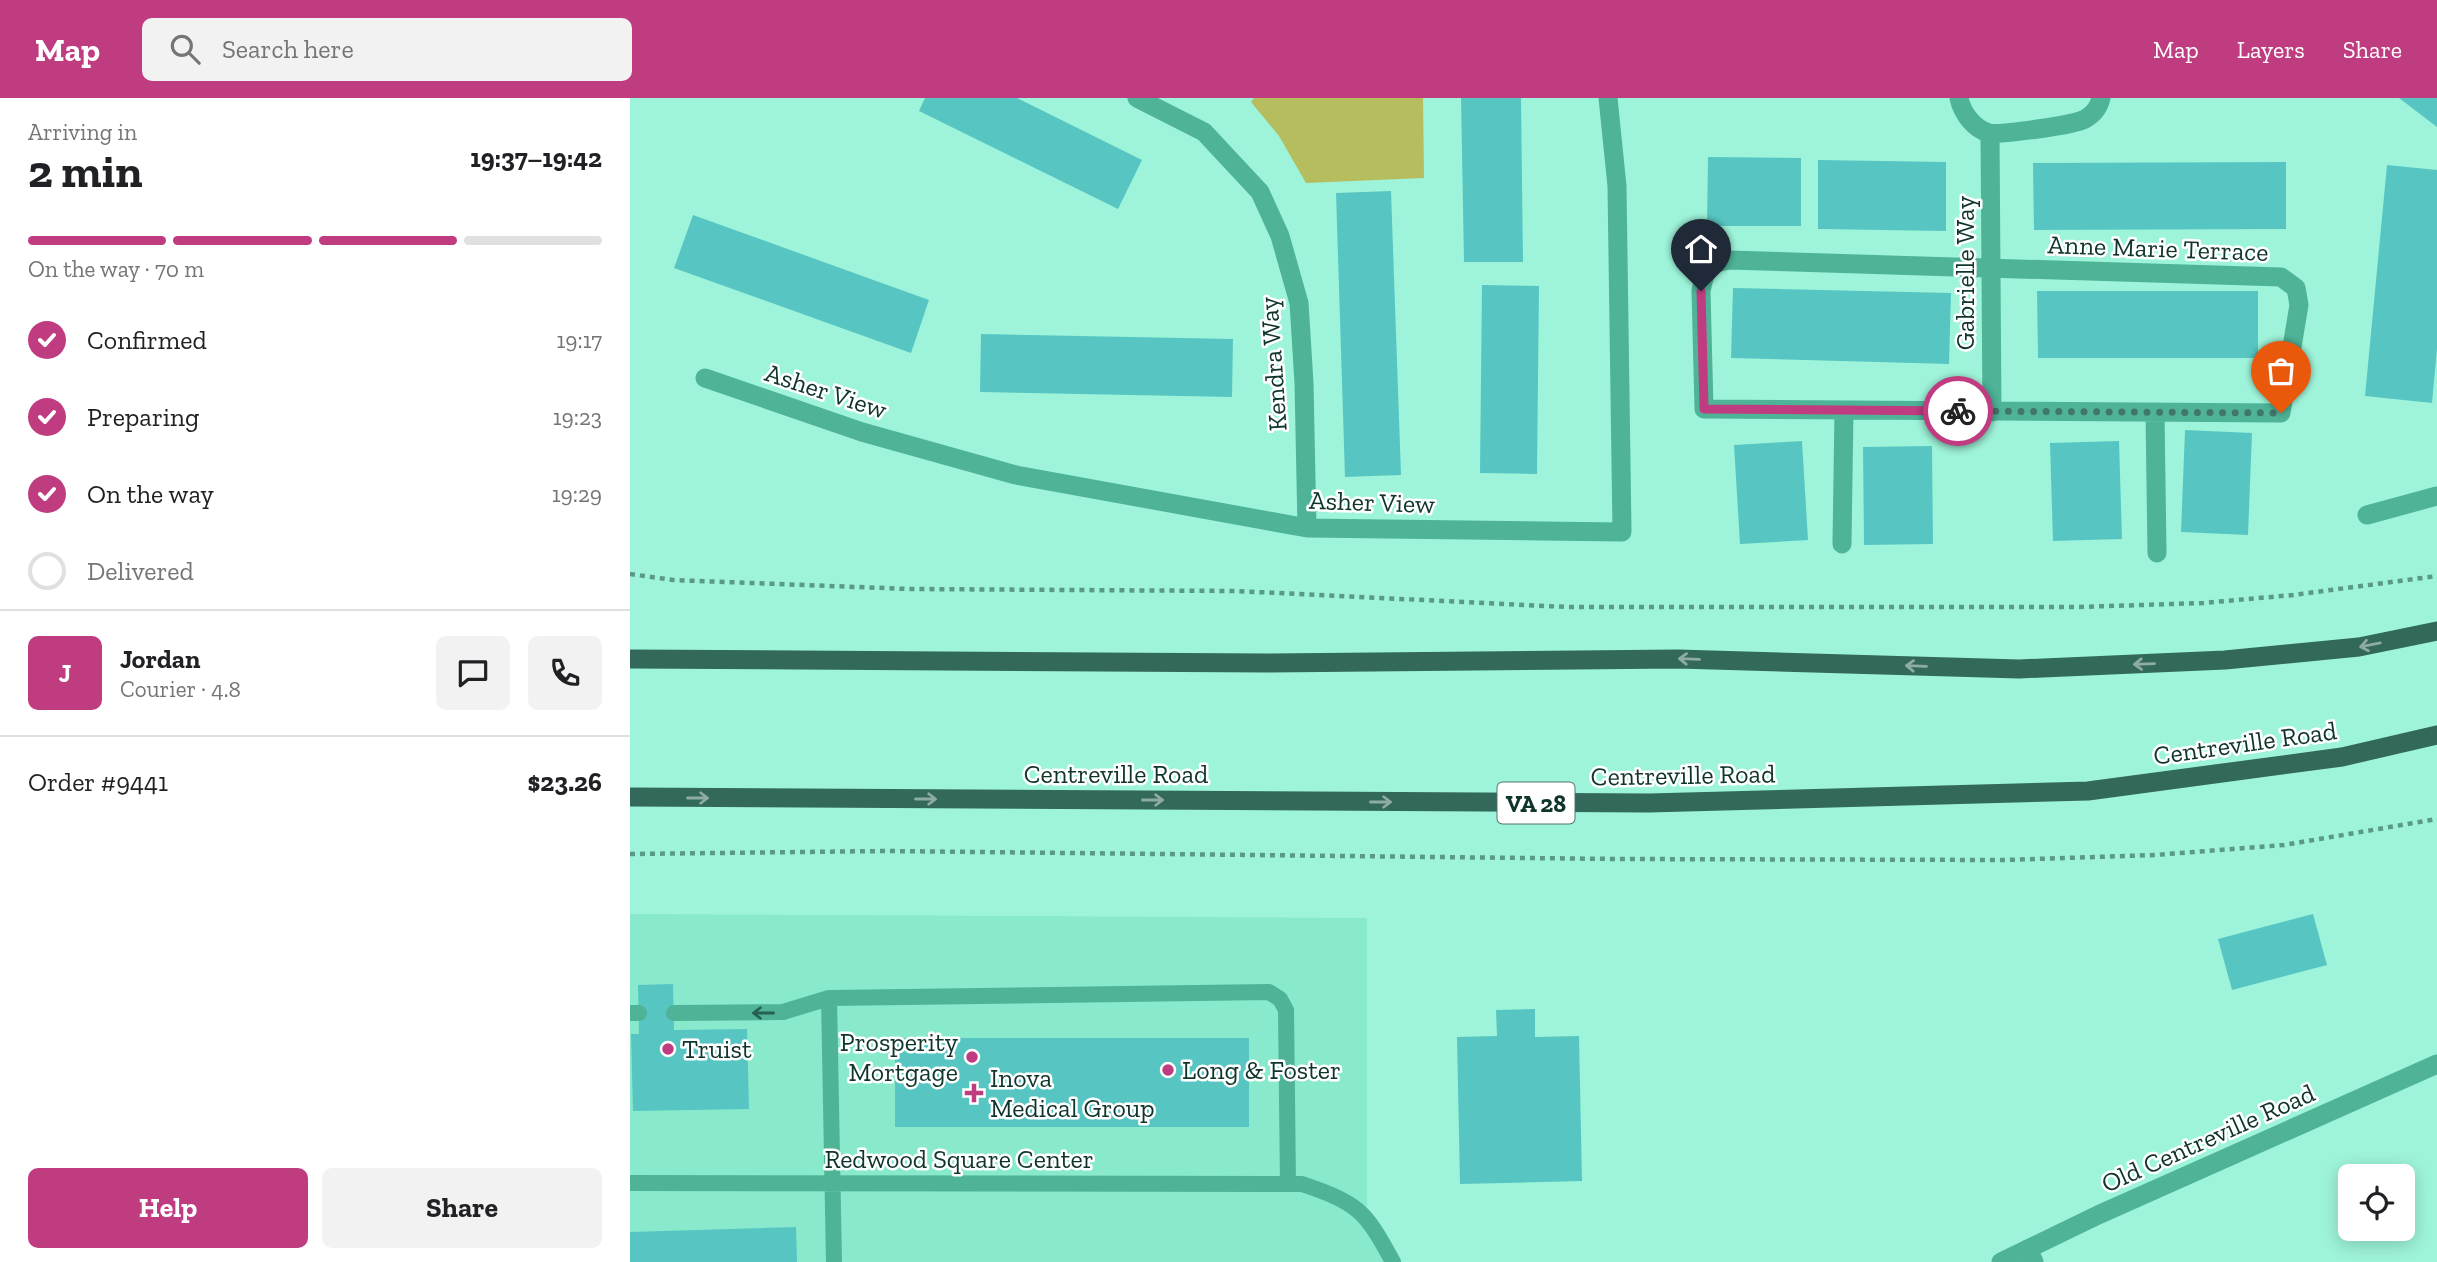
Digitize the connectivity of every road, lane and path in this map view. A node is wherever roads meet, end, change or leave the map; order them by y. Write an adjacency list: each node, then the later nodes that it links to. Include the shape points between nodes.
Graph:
1 (1137, 98): 13 (street, Kendra Way, via 1204,132 1260,192 1280,236 1300,303)
2 (1608, 98): 13 (street, Asher View, via 1617,186 1622,532)
3 (1959, 98): 5 (street, via 1973,125)
4 (2101, 98): 5 (street, via 2099,107 2085,119)
5 (1990, 133): 6 (street, Gabrielle Way)
6 (1991, 270): 8 (street, Anne Marie Terrace, via 1729,260 1717,262 1705,272 1701,291 1704,409); 9 (street, Gabrielle Way); 10 (street, Anne Marie Terrace, via 2261,275 2281,277 2296,288 2299,305 2281,413)
7 (705, 378): 13 (street, Asher View, via 862,432 1016,475)
8 (1844, 410): 9 (street, Anne Marie Terrace); 14 (street)
9 (1992, 412): 10 (street, Anne Marie Terrace)
10 (2155, 412): 15 (street)
11 (2437, 496): 12 (street)
12 (2367, 515)
13 (1307, 528)
14 (1842, 544)
15 (2157, 554)
16 (630, 574): 17 (path, via 673,580 909,589 1236,591 1567,607 2203,603)
17 (2437, 576)
18 (2437, 631): 19 (highway, one-way to 19, via 2359,647 2225,660 2019,669 1678,659 1266,663)
19 (630, 659)
20 (2437, 734): 21 (highway, Centreville Road / VA 28, one-way to 20, via 1649,803 2088,791 2342,757)
21 (630, 797)
22 (2437, 819): 23 (path, via 2284,845 2006,860 901,851)
23 (630, 854)
24 (829, 998): 25 (lane, one-way to 25, via 783,1013); 28 (lane); 29 (lane, via 1269,992 1286,1010)
25 (674, 1013)
26 (2437, 1064): 30 (street, Old Centreville Road, via 2098,1215)
27 (630, 1183): 28 (lane, Redwood Square Center)
28 (832, 1183): 29 (lane, Redwood Square Center); 31 (lane)
29 (1288, 1184): 32 (lane, Redwood Square Center, via 1339,1197 1359,1209)
30 (2031, 1255): 33 (street, Old Centreville Road)
31 (834, 1262)
32 (1392, 1262)
33 (2001, 1262)

